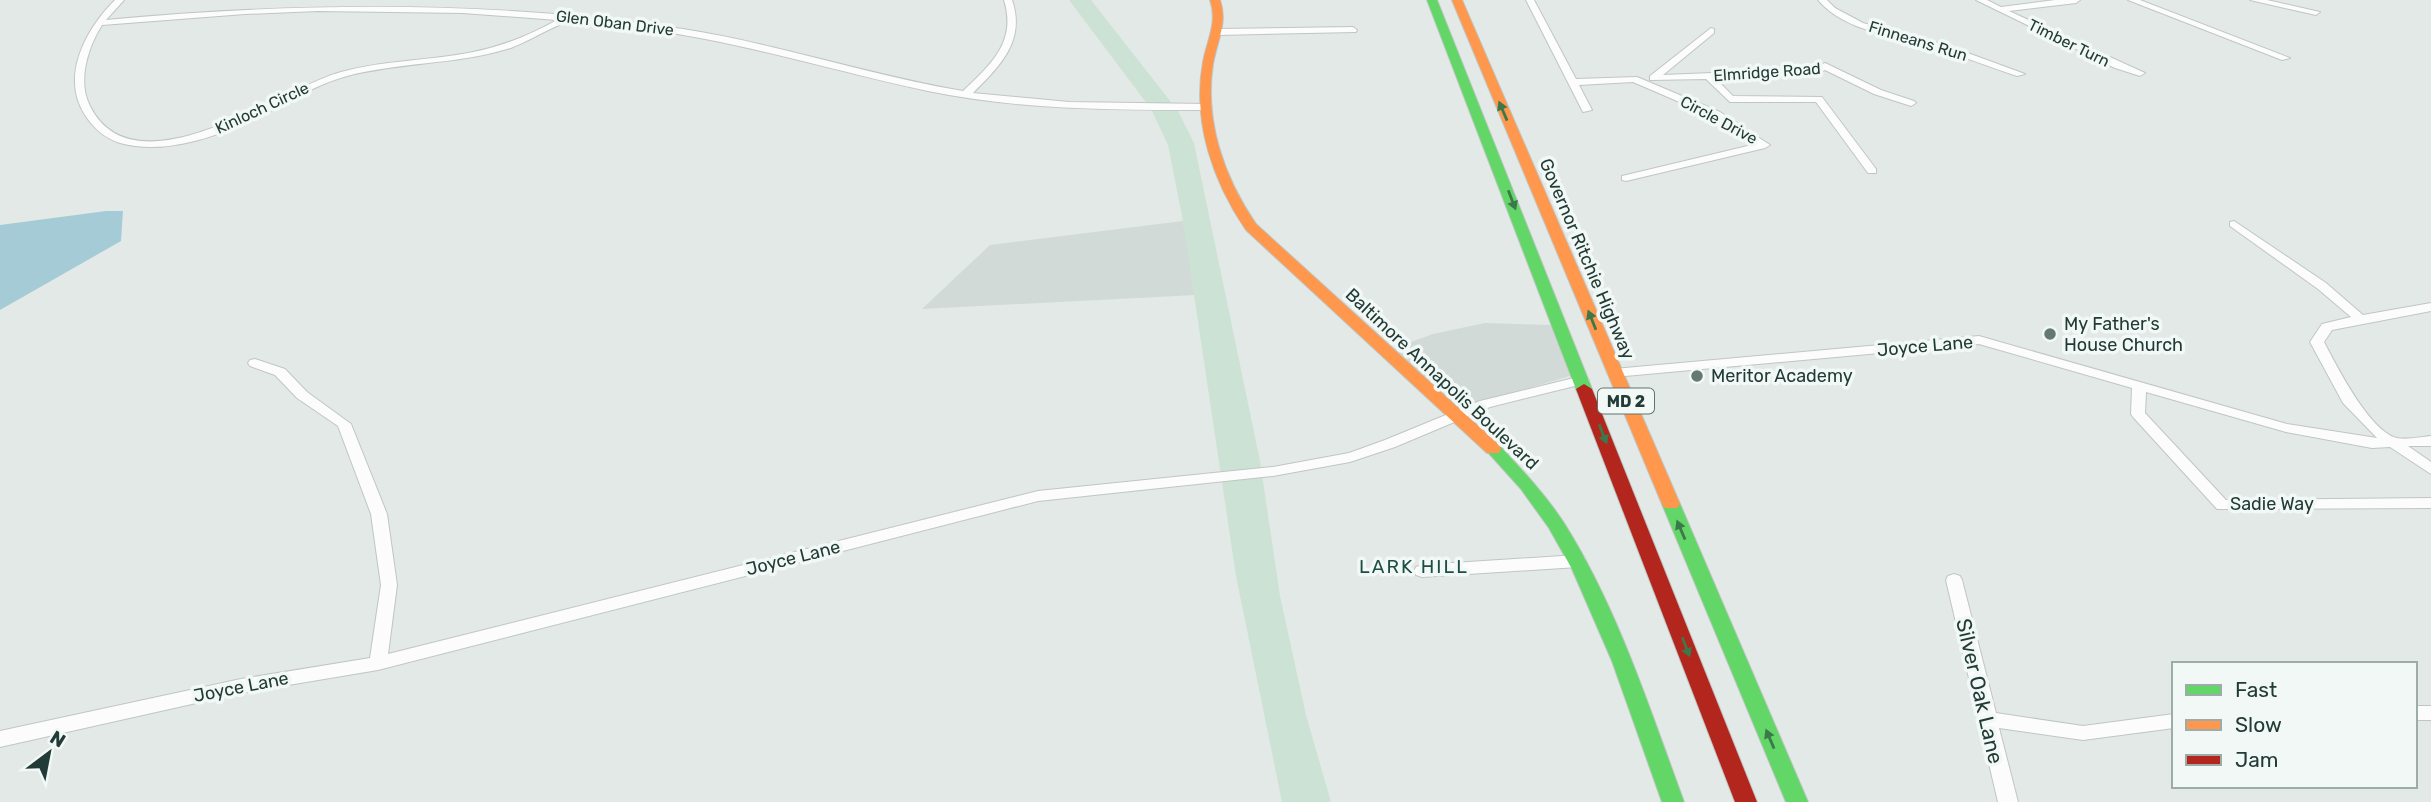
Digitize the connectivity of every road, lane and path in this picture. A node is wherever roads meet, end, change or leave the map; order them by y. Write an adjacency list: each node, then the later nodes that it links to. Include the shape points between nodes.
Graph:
1 (120, 0): 15 (street, Kinloch Circle)
2 (1008, 0): 28 (street, via 1013,24 1009,44)
3 (1215, 0): 18 (main road, Baltimore Annapolis Boulevard, via 1222,12)
4 (1432, 0): 20 (main road, MD 2)
5 (1457, 0): 21 (main road, Governor Ritchie Highway / MD 2)
6 (1530, 0): 27 (street)
7 (1822, 0): 23 (street, Finneans Run, via 1840,15 1865,25)
8 (1980, 0): 12 (street, Timber Turn)
9 (2076, 0): 12 (street)
10 (2132, 0): 19 (street)
11 (2254, 0): 13 (street)
12 (2000, 9): 22 (street, Timber Turn)
13 (2316, 12)
14 (566, 18): 15 (street, Glen Oban Drive, via 472,9 300,7); 15 (street, Kinloch Circle, via 494,50 335,77 233,125 153,142 112,138 87,111 80,94 79,67); 28 (street, Glen Oban Drive, via 720,38)
15 (99, 23)
16 (1353, 30): 18 (street)
17 (1711, 31): 25 (street)
18 (1218, 32): 30 (main road, Baltimore Annapolis Boulevard, via 1208,61)
19 (2285, 58)
20 (1457, 59): 21 (main road); 36 (main road, MD 2, one-way to 36)
21 (1482, 61): 39 (main road, Governor Ritchie Highway / MD 2, one-way to 21)
22 (2140, 73)
23 (2020, 74)
24 (1708, 76): 25 (street, Elmridge Road); 29 (street, Elmridge Road, via 1813,72 1825,66 1883,97); 32 (street, via 1730,99 1819,99)
25 (1656, 78): 26 (street, Elmridge Road)
26 (1634, 79): 27 (street, Circle Drive); 33 (street, Circle Drive, via 1716,114 1765,145)
27 (1574, 82): 31 (street)
28 (968, 92): 30 (street, Glen Oban Drive)
29 (1911, 103)
30 (1206, 104): 42 (main road, Baltimore Annapolis Boulevard, via 1222,178 1239,214 1384,352)
31 (1587, 110)
32 (1872, 171)
33 (1626, 178)
34 (2234, 223): 37 (street)
35 (2431, 307): 37 (street)
36 (1559, 320): 39 (main road, via 1574,337 1589,369 1604,375); 40 (main road, MD 2)
37 (2363, 321): 45 (street, via 2327,327 2317,342 2347,400)
38 (255, 363): 51 (street, via 280,372 302,396 344,424 379,514 383,538 389,585)
39 (1614, 373): 41 (street, Joyce Lane, via 1979,340); 43 (main road, Governor Ritchie Highway / MD 2)
40 (1582, 380): 42 (street, Joyce Lane); 43 (main road, via 1607,386); 56 (main road, MD 2, one-way to 56)
41 (2139, 386): 45 (street, Joyce Lane, via 2286,428); 47 (street, Sadie Way, via 2138,414 2222,505)
42 (1457, 414): 48 (main road, Baltimore Annapolis Boulevard, via 1512,467 1550,513); 51 (street, Joyce Lane, via 1349,457 1260,474 1110,485 1038,496)
43 (1634, 419): 57 (main road, Governor Ritchie Highway / MD 2, one-way to 43)
44 (2431, 440): 45 (street, Joyce Lane)
45 (2392, 443): 46 (street)
46 (2431, 469)
47 (2431, 503)
48 (1578, 561): 49 (street); 55 (main road, Baltimore Annapolis Boulevard)
49 (1422, 571)
50 (1954, 580): 52 (street, Silver Oak Lane)
51 (378, 663): 54 (street, Joyce Lane, via 241,686)
52 (1987, 719): 53 (street, via 2083,733); 58 (street, Silver Oak Lane)
53 (2172, 721)
54 (0, 739)
55 (1672, 802)
56 (1746, 802)
57 (1797, 802)
58 (2008, 802)

